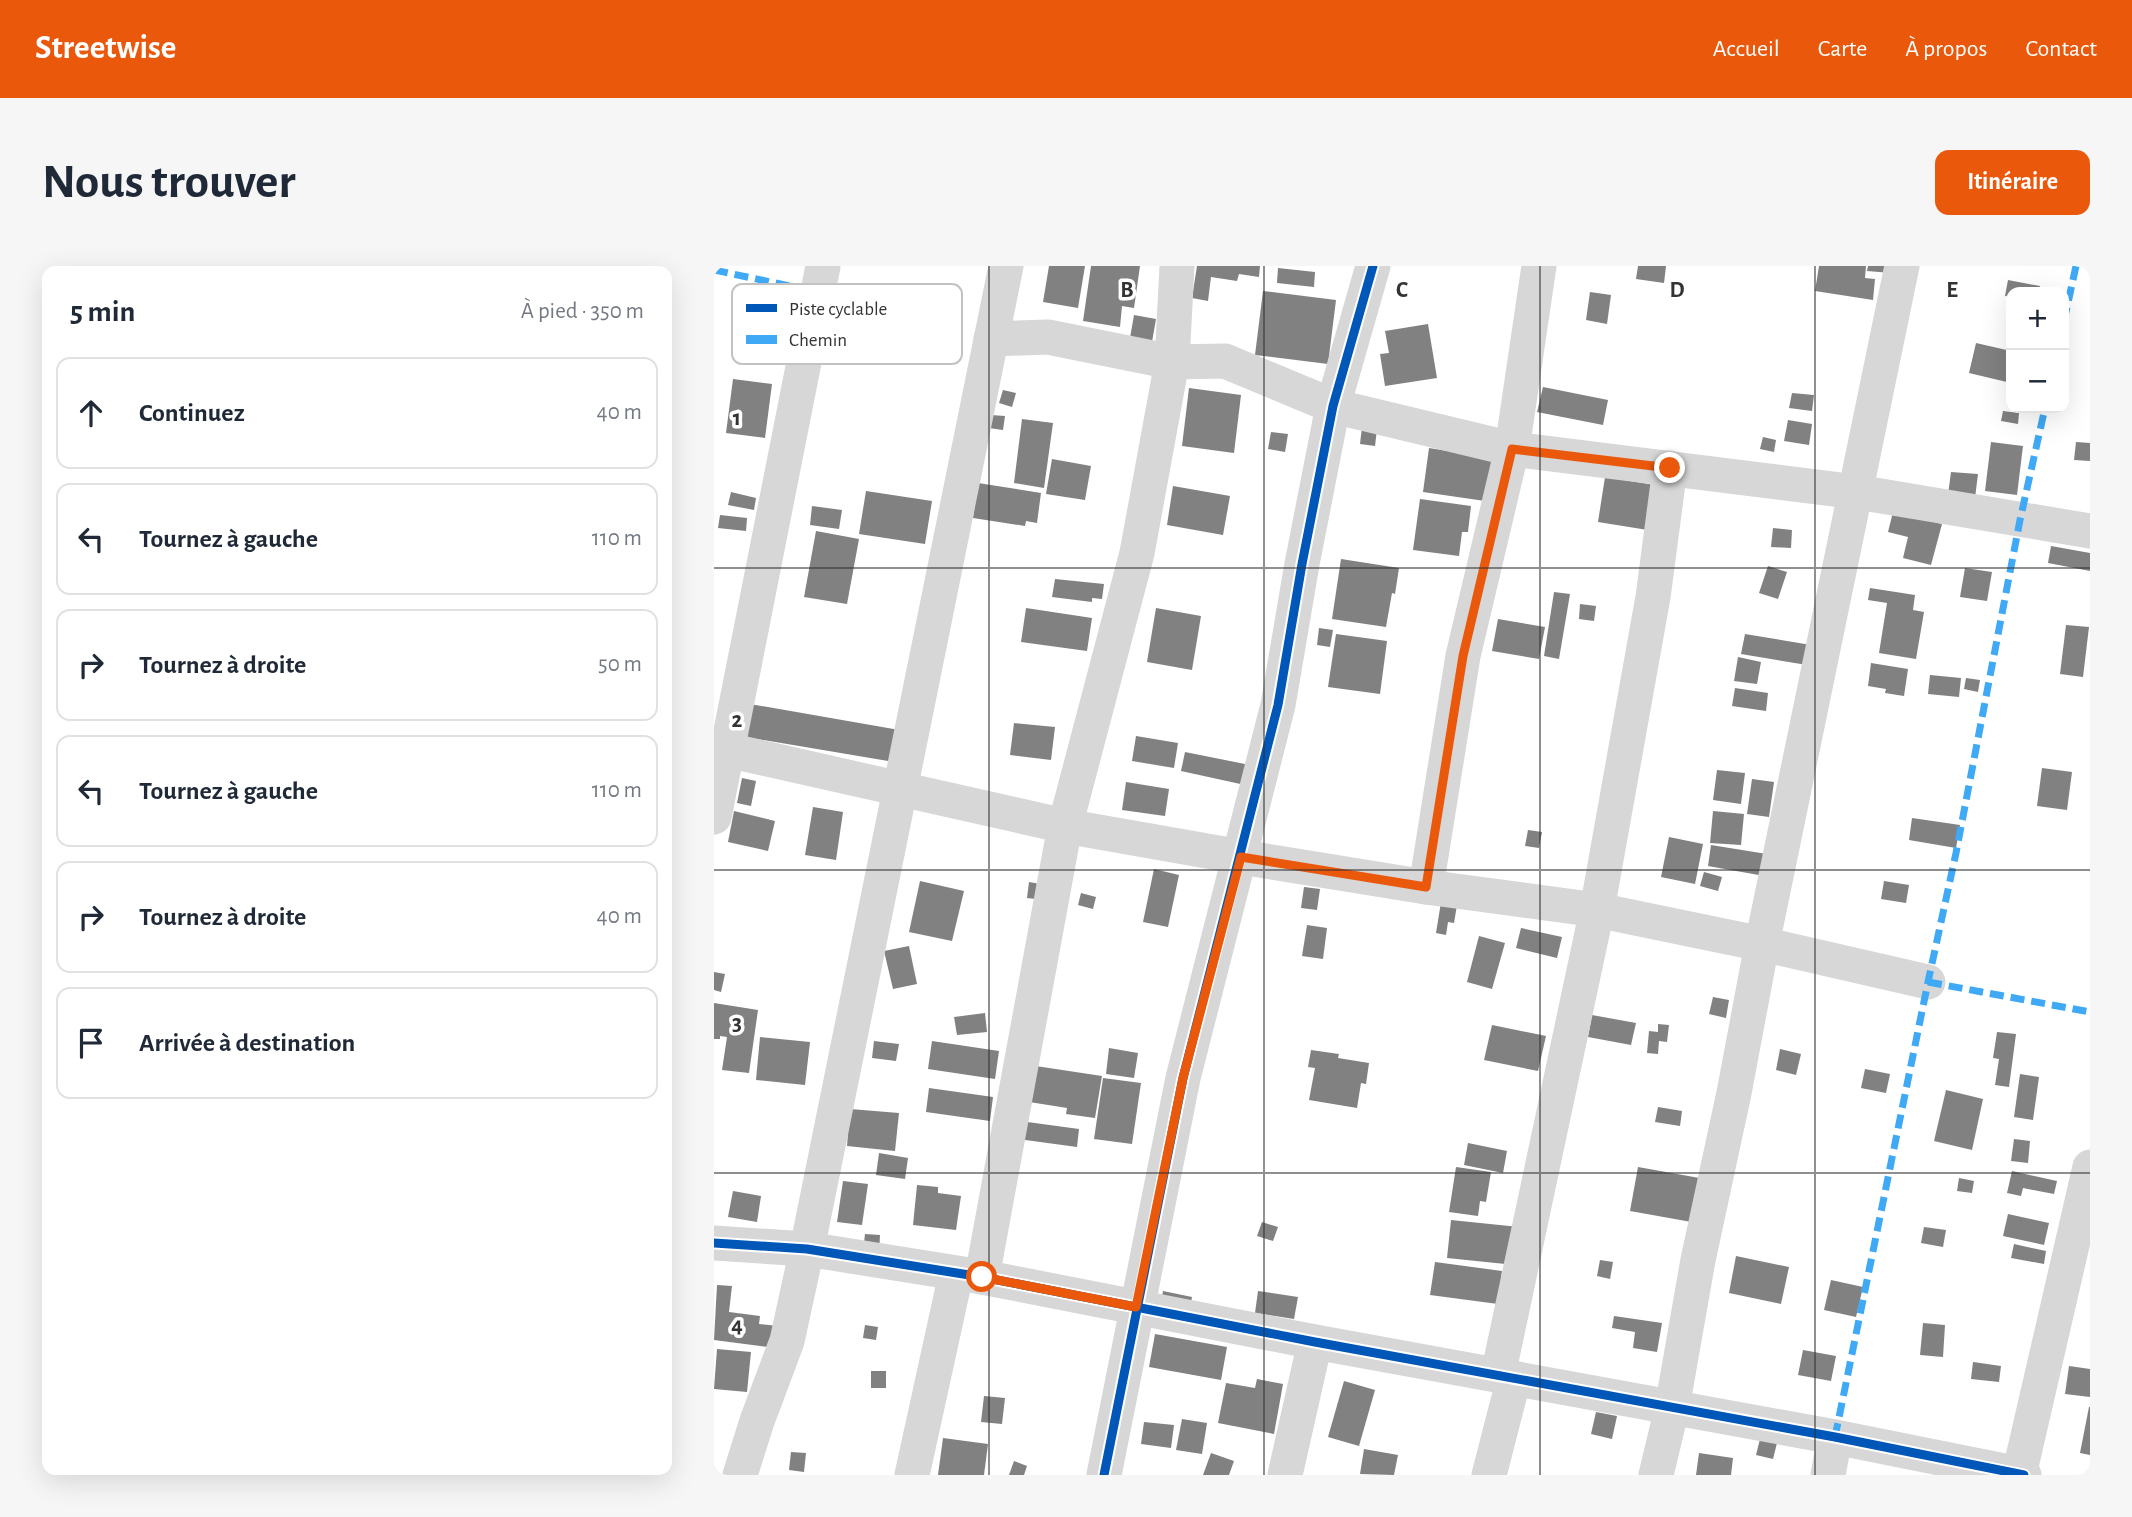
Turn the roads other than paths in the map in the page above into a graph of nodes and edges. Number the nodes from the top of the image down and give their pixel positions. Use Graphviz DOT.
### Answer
graph roads {
  1 [pos="823,266"];
  2 [pos="1006,266"];
  3 [pos="1177,266"];
  4 [pos="1373,266"];
  5 [pos="1539,266"];
  6 [pos="1902,266"];
  7 [pos="819,284"];
  8 [pos="991,339"];
  9 [pos="1172,362"];
  10 [pos="802,364"];
  11 [pos="1333,405"];
  12 [pos="1512,449"];
  13 [pos="1670,468"];
  14 [pos="1857,492"];
  15 [pos="2090,531"];
  16 [pos="721,748"];
  17 [pos="900,789"];
  18 [pos="714,817"];
  19 [pos="1065,826"];
  20 [pos="1241,857"];
  21 [pos="1426,887"];
  22 [pos="1597,910"];
  23 [pos="1762,944"];
  24 [pos="1928,982"];
  25 [pos="2090,1167"];
  26 [pos="714,1243"];
  27 [pos="807,1249"];
  28 [pos="969,1275"];
  29 [pos="1136,1307"];
  30 [pos="1315,1342"];
  31 [pos="1506,1376"];
  32 [pos="1672,1408"];
  33 [pos="1835,1437"];
  34 [pos="740,1475"];
  35 [pos="912,1475"];
  36 [pos="1104,1475"];
  37 [pos="1285,1475"];
  38 [pos="1489,1475"];
  39 [pos="1656,1475"];
  40 [pos="1828,1475"];
  41 [pos="2020,1475"];
  1 -- 7 [label="street"];
  2 -- 8 [label="street"];
  3 -- 9 [label="street"];
  4 -- 11 [label="street"];
  5 -- 12 [label="street"];
  6 -- 14 [label="street"];
  8 -- 9 [label="street"];
  8 -- 17 [label="street"];
  9 -- 11 [label="street"];
  9 -- 19 [label="street"];
  10 -- 16 [label="street"];
  11 -- 12 [label="street"];
  11 -- 20 [label="street"];
  12 -- 13 [label="street"];
  12 -- 21 [label="street"];
  13 -- 14 [label="street"];
  13 -- 22 [label="street"];
  14 -- 15 [label="street"];
  14 -- 23 [label="street"];
  16 -- 17 [label="street"];
  16 -- 18 [label="street"];
  17 -- 19 [label="street"];
  17 -- 27 [label="street"];
  19 -- 20 [label="street"];
  19 -- 28 [label="street"];
  20 -- 21 [label="street"];
  20 -- 29 [label="street"];
  21 -- 22 [label="street"];
  22 -- 23 [label="street"];
  22 -- 31 [label="street"];
  23 -- 24 [label="street"];
  23 -- 32 [label="street"];
  25 -- 41 [label="street"];
  26 -- 27 [label="street"];
  27 -- 28 [label="street"];
  27 -- 34 [label="street"];
  28 -- 29 [label="street"];
  28 -- 35 [label="street"];
  29 -- 30 [label="street"];
  29 -- 36 [label="street"];
  30 -- 31 [label="street"];
  30 -- 37 [label="street"];
  31 -- 32 [label="street"];
  31 -- 38 [label="street"];
  32 -- 33 [label="street"];
  32 -- 39 [label="street"];
  33 -- 40 [label="street"];
  33 -- 41 [label="street"];
}
